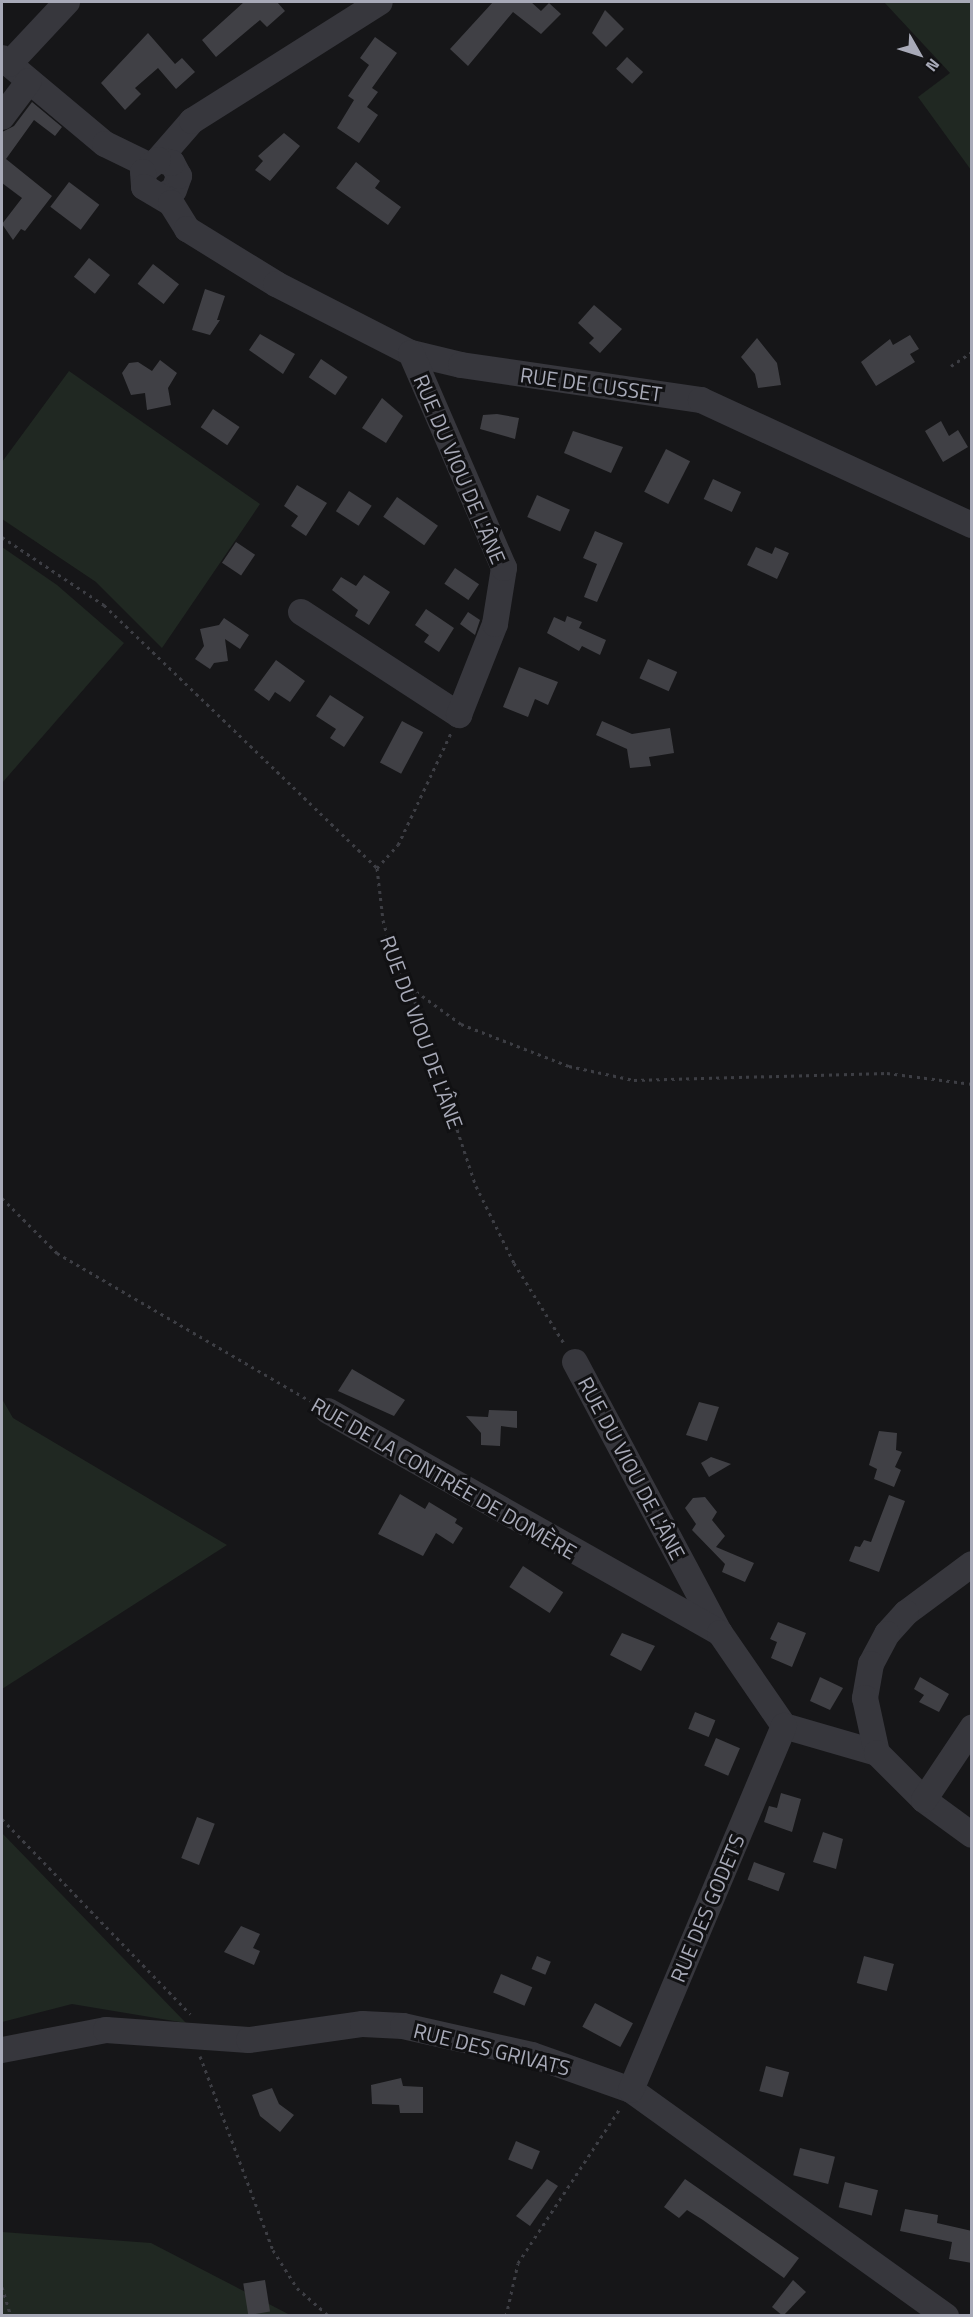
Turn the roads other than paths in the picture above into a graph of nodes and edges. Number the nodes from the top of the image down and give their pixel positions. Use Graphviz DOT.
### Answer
graph roads {
  1 [pos="67,2"];
  2 [pos="374,3"];
  3 [pos="5,61"];
  4 [pos="29,81"];
  5 [pos="2,117"];
  6 [pos="161,177"];
  7 [pos="411,353"];
  8 [pos="972,525"];
  9 [pos="301,612"];
  10 [pos="575,1362"];
  11 [pos="328,1411"];
  12 [pos="972,1564"];
  13 [pos="720,1633"];
  14 [pos="784,1726"];
  15 [pos="972,1728"];
  16 [pos="877,1753"];
  17 [pos="924,1800"];
  18 [pos="972,1835"];
  19 [pos="2,2050"];
  20 [pos="631,2090"];
  21 [pos="946,2316"];
  1 -- 3 [label="street"];
  2 -- 6 [label="street"];
  3 -- 4 [label="street, RUE DE CUSSET"];
  4 -- 5 [label="street"];
  4 -- 6 [label="street, RUE DE CUSSET"];
  6 -- 7 [label="street, RUE DE CUSSET"];
  7 -- 8 [label="street, RUE DE CUSSET"];
  7 -- 9 [label="street, RUE DU VIOU DE L'ÂNE"];
  10 -- 13 [label="street, RUE DU VIOU DE L'ÂNE"];
  11 -- 13 [label="street, RUE DE LA CONTRÉE DE DOMÈRE"];
  12 -- 16 [label="street"];
  13 -- 14 [label="street, RUE DE LA CONTRÉE DE DOMÈRE"];
  14 -- 16 [label="street"];
  14 -- 20 [label="street, RUE DES GODETS"];
  15 -- 17 [label="street"];
  16 -- 17 [label="street"];
  17 -- 18 [label="street"];
  19 -- 20 [label="street, RUE DES GRIVATS"];
  20 -- 21 [label="street, RUE DES GRIVATS"];
}
